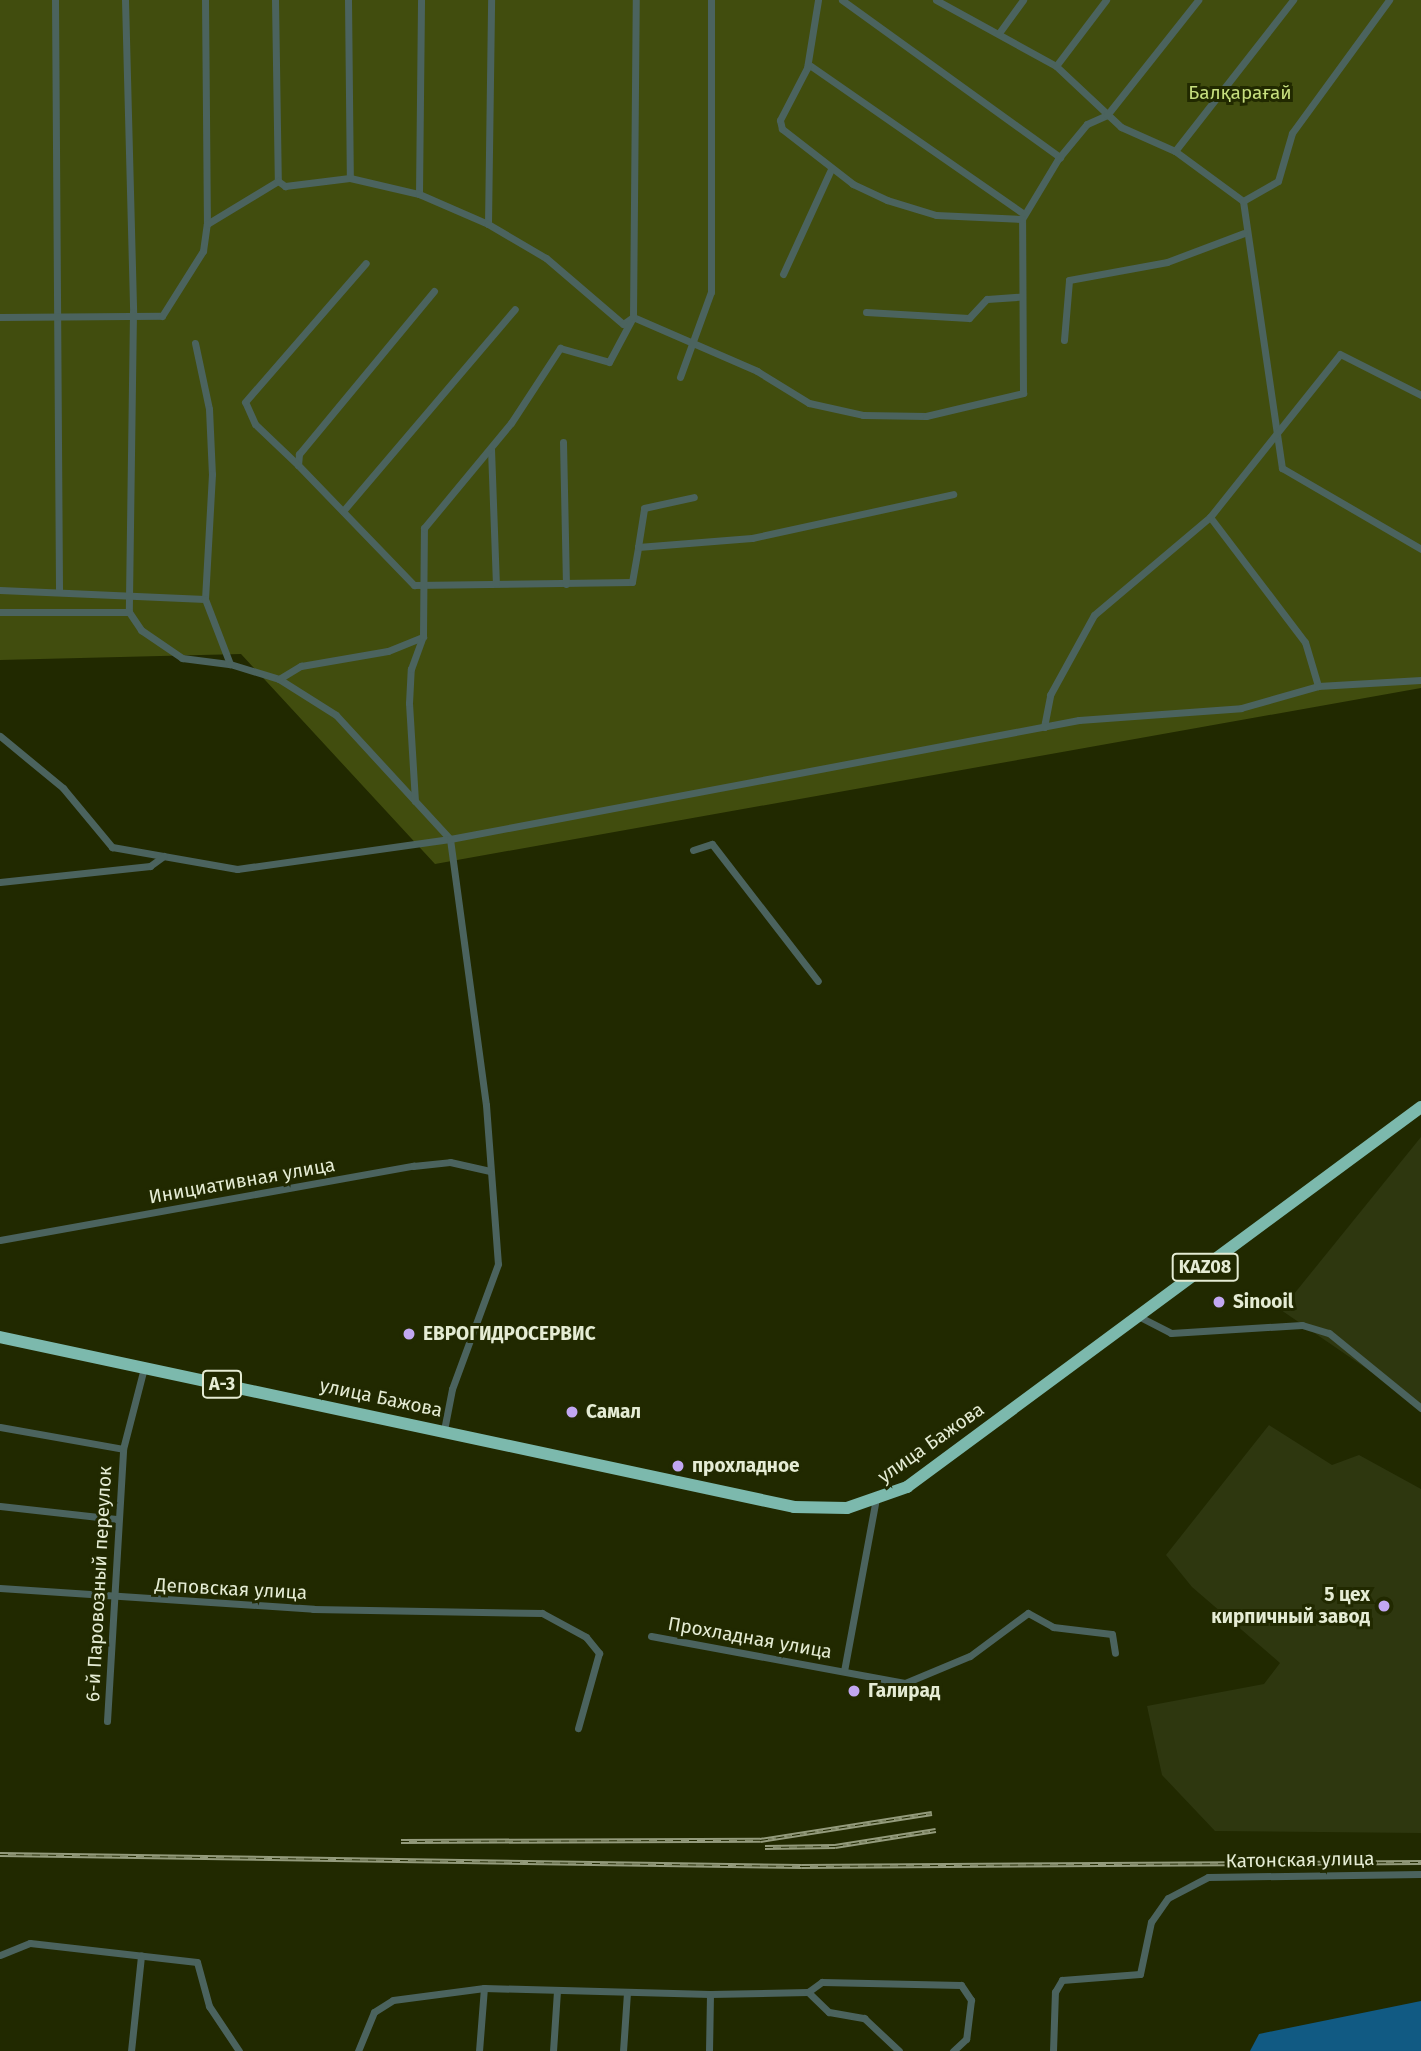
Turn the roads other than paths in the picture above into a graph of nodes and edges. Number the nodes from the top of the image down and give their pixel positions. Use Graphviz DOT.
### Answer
graph roads {
  1 [pos="54,0"];
  2 [pos="125,0"];
  3 [pos="205,0"];
  4 [pos="275,0"];
  5 [pos="348,0"];
  6 [pos="421,0"];
  7 [pos="491,0"];
  8 [pos="636,0"];
  9 [pos="712,0"];
  10 [pos="818,0"];
  11 [pos="842,0"];
  12 [pos="936,0"];
  13 [pos="1023,0"];
  14 [pos="1105,0"];
  15 [pos="1198,0"];
  16 [pos="1293,0"];
  17 [pos="1388,0"];
  18 [pos="999,33"];
  19 [pos="808,64"];
  20 [pos="1056,66"];
  21 [pos="1107,115"];
  22 [pos="1175,151"];
  23 [pos="1060,157"];
  24 [pos="831,169"];
  25 [pos="350,178"];
  26 [pos="278,181"];
  27 [pos="419,194"];
  28 [pos="1243,201"];
  29 [pos="1022,216"];
  30 [pos="488,223"];
  31 [pos="207,224"];
  32 [pos="1244,233"];
  33 [pos="366,263"];
  34 [pos="783,274"];
  35 [pos="434,291"];
  36 [pos="1019,297"];
  37 [pos="515,309"];
  38 [pos="134,312"];
  39 [pos="866,312"];
  40 [pos="60,316"];
  41 [pos="0,317"];
  42 [pos="633,317"];
  43 [pos="1064,340"];
  44 [pos="195,344"];
  45 [pos="695,345"];
  46 [pos="680,377"];
  47 [pos="1421,394"];
  48 [pos="1273,433"];
  49 [pos="563,442"];
  50 [pos="491,449"];
  51 [pos="298,466"];
  52 [pos="953,494"];
  53 [pos="694,497"];
  54 [pos="342,511"];
  55 [pos="1210,517"];
  56 [pos="638,547"];
  57 [pos="1421,549"];
  58 [pos="496,583"];
  59 [pos="566,584"];
  60 [pos="423,586"];
  61 [pos="0,590"];
  62 [pos="59,590"];
  63 [pos="129,593"];
  64 [pos="205,598"];
  65 [pos="0,612"];
  66 [pos="129,612"];
  67 [pos="423,636"];
  68 [pos="230,664"];
  69 [pos="279,679"];
  70 [pos="1421,680"];
  71 [pos="1318,686"];
  72 [pos="1044,727"];
  73 [pos="0,736"];
  74 [pos="415,801"];
  75 [pos="450,839"];
  76 [pos="693,850"];
  77 [pos="164,856"];
  78 [pos="0,882"];
  79 [pos="818,981"];
  80 [pos="1421,1107"];
  81 [pos="490,1171"];
  82 [pos="0,1240"];
  83 [pos="1138,1316"];
  84 [pos="0,1337"];
  85 [pos="144,1368"];
  86 [pos="1421,1408"];
  87 [pos="0,1427"];
  88 [pos="444,1430"];
  89 [pos="123,1449"];
  90 [pos="876,1503"];
  91 [pos="0,1506"];
  92 [pos="116,1519"];
  93 [pos="0,1588"];
  94 [pos="113,1599"];
  95 [pos="651,1636"];
  96 [pos="1115,1653"];
  97 [pos="844,1671"];
  98 [pos="107,1721"];
  99 [pos="578,1728"];
  100 [pos="1421,1874"];
  101 [pos="0,1955"];
  102 [pos="141,1956"];
  103 [pos="484,1988"];
  104 [pos="557,1991"];
  105 [pos="808,1992"];
  106 [pos="627,1993"];
  107 [pos="710,1994"];
  108 [pos="131,2051"];
  109 [pos="239,2051"];
  110 [pos="358,2051"];
  111 [pos="479,2051"];
  112 [pos="553,2051"];
  113 [pos="623,2051"];
  114 [pos="709,2051"];
  115 [pos="899,2051"];
  116 [pos="953,2051"];
  117 [pos="1053,2051"];
  1 -- 40 [label="street"];
  2 -- 38 [label="street"];
  3 -- 31 [label="street"];
  4 -- 26 [label="street"];
  5 -- 25 [label="street"];
  6 -- 27 [label="street"];
  7 -- 30 [label="street"];
  8 -- 42 [label="street"];
  9 -- 45 [label="street"];
  10 -- 19 [label="street"];
  11 -- 23 [label="street"];
  12 -- 18 [label="street"];
  13 -- 18 [label="street"];
  14 -- 20 [label="street"];
  15 -- 21 [label="street"];
  16 -- 22 [label="street"];
  17 -- 28 [label="street"];
  18 -- 20 [label="street"];
  19 -- 24 [label="street"];
  19 -- 29 [label="street"];
  20 -- 21 [label="street"];
  21 -- 22 [label="street"];
  21 -- 23 [label="street"];
  22 -- 28 [label="street"];
  23 -- 29 [label="street"];
  24 -- 29 [label="street"];
  24 -- 34 [label="street"];
  25 -- 26 [label="street"];
  25 -- 27 [label="street"];
  26 -- 31 [label="street"];
  27 -- 30 [label="street"];
  28 -- 32 [label="street"];
  29 -- 36 [label="street"];
  30 -- 42 [label="street"];
  31 -- 38 [label="street"];
  32 -- 43 [label="street"];
  32 -- 48 [label="street"];
  33 -- 51 [label="street"];
  35 -- 51 [label="street"];
  36 -- 39 [label="street"];
  36 -- 45 [label="street"];
  37 -- 54 [label="street"];
  38 -- 40 [label="street"];
  38 -- 63 [label="street"];
  40 -- 41 [label="street"];
  40 -- 62 [label="street"];
  42 -- 45 [label="street"];
  42 -- 50 [label="street"];
  44 -- 64 [label="street"];
  45 -- 46 [label="street"];
  47 -- 48 [label="street"];
  48 -- 55 [label="street"];
  48 -- 57 [label="street"];
  49 -- 59 [label="street"];
  50 -- 58 [label="street"];
  50 -- 60 [label="street"];
  51 -- 54 [label="street"];
  52 -- 56 [label="street"];
  53 -- 56 [label="street"];
  54 -- 60 [label="street"];
  55 -- 71 [label="street"];
  55 -- 72 [label="street"];
  56 -- 59 [label="street"];
  58 -- 59 [label="street"];
  58 -- 60 [label="street"];
  60 -- 67 [label="street"];
  61 -- 62 [label="street"];
  62 -- 63 [label="street"];
  63 -- 64 [label="street"];
  63 -- 66 [label="street"];
  64 -- 68 [label="street"];
  65 -- 66 [label="street"];
  66 -- 68 [label="street"];
  67 -- 69 [label="street"];
  67 -- 74 [label="street"];
  68 -- 69 [label="street"];
  69 -- 74 [label="street"];
  70 -- 71 [label="street"];
  71 -- 72 [label="street"];
  72 -- 75 [label="street"];
  73 -- 77 [label="street"];
  74 -- 75 [label="street"];
  75 -- 77 [label="street"];
  75 -- 81 [label="street"];
  76 -- 79 [label="street"];
  77 -- 78 [label="street"];
  80 -- 83 [label="highway, улица Бажова / KAZ08"];
  81 -- 82 [label="street, Инициативная улица"];
  81 -- 88 [label="street"];
  83 -- 86 [label="street"];
  83 -- 90 [label="highway, улица Бажова / KAZ08"];
  84 -- 85 [label="highway, улица Бажова / A-3"];
  85 -- 88 [label="highway, улица Бажова / A-3"];
  85 -- 89 [label="street, 6-й Паровозный переулок"];
  87 -- 89 [label="street"];
  88 -- 90 [label="highway, улица Бажова / KAZ08"];
  89 -- 92 [label="street, 6-й Паровозный переулок"];
  90 -- 97 [label="street, Прохладная улица"];
  91 -- 92 [label="street"];
  92 -- 94 [label="street, 6-й Паровозный переулок"];
  93 -- 94 [label="street, Деповская улица"];
  94 -- 98 [label="street, 6-й Паровозный переулок"];
  94 -- 99 [label="street, Деповская улица"];
  95 -- 97 [label="street, Прохладная улица"];
  96 -- 97 [label="street, Прохладная улица"];
  100 -- 117 [label="street, Катонская улица"];
  101 -- 102 [label="street"];
  102 -- 108 [label="street"];
  102 -- 109 [label="street"];
  103 -- 104 [label="street"];
  103 -- 110 [label="street"];
  103 -- 111 [label="street"];
  104 -- 106 [label="street"];
  104 -- 112 [label="street"];
  105 -- 107 [label="street"];
  105 -- 115 [label="street"];
  105 -- 116 [label="street"];
  106 -- 107 [label="street"];
  106 -- 113 [label="street"];
  107 -- 114 [label="street"];
}
